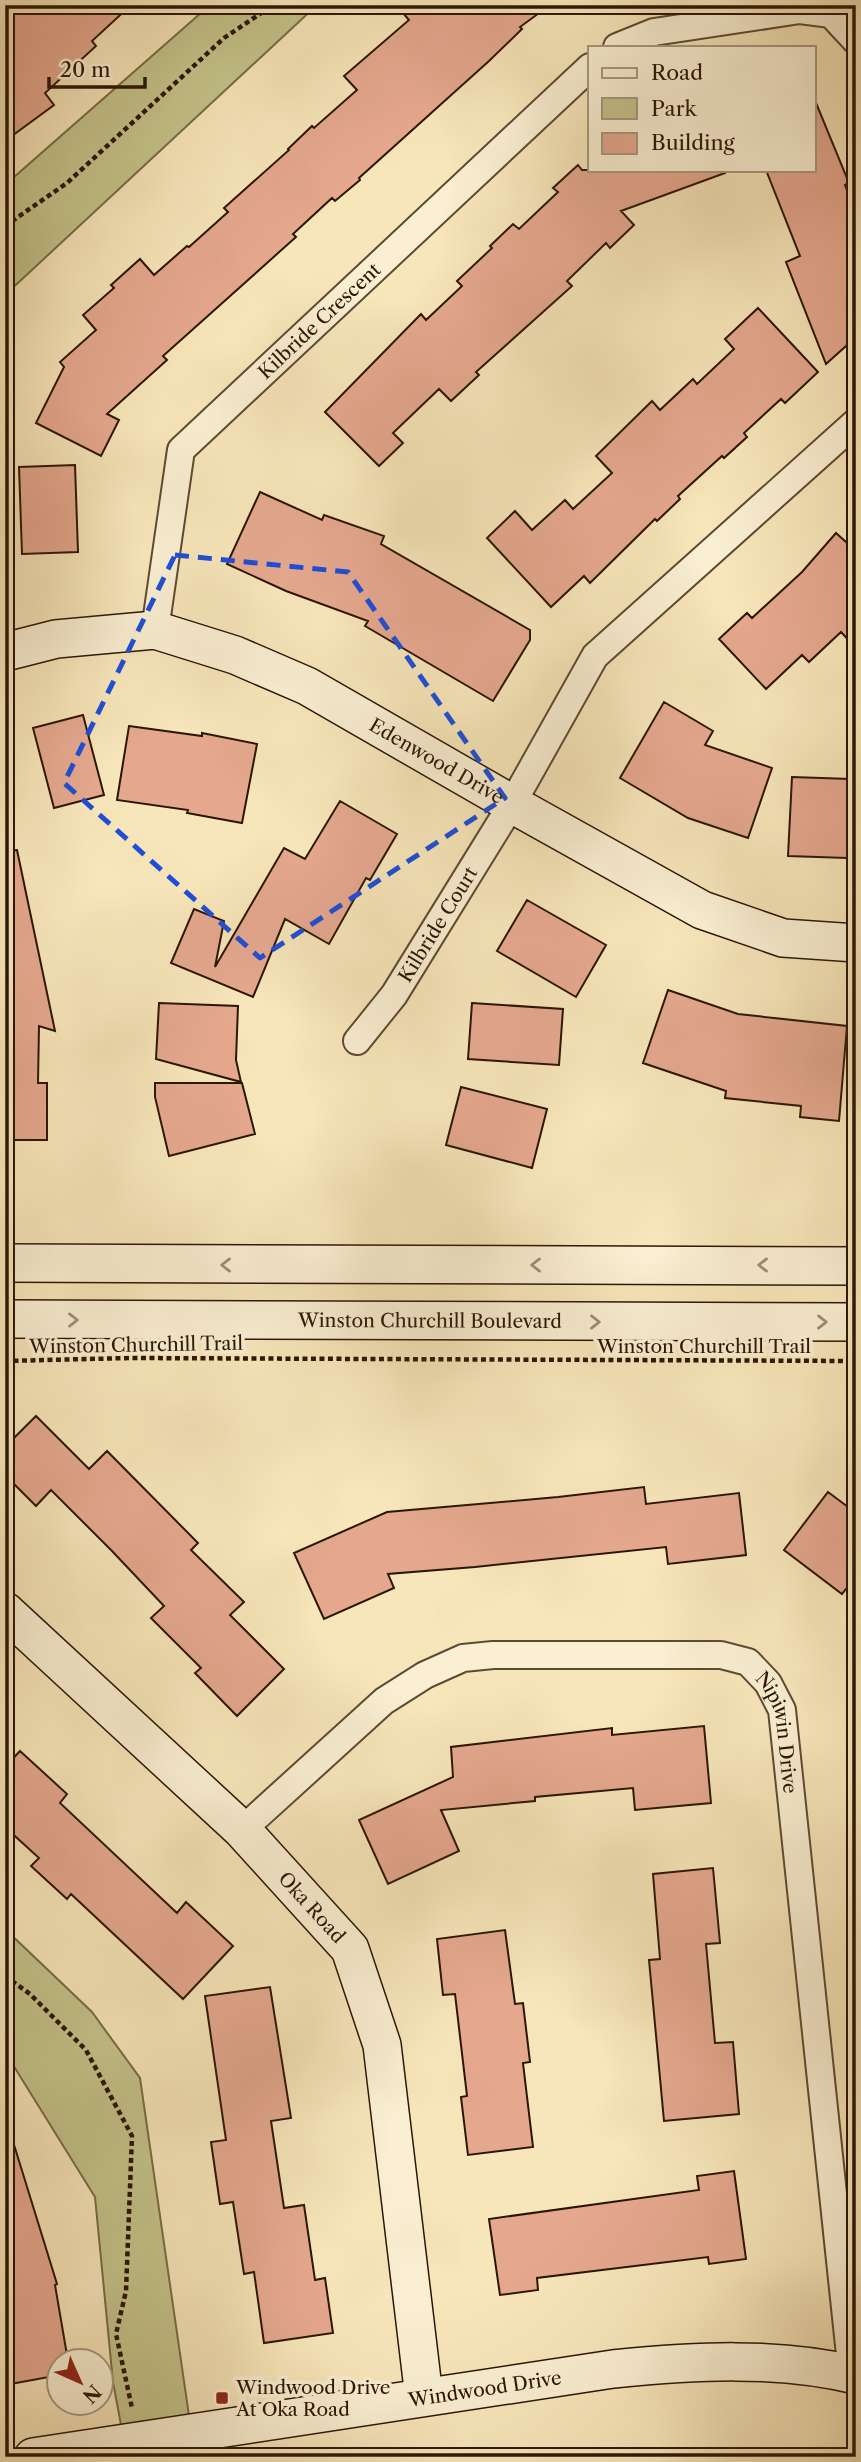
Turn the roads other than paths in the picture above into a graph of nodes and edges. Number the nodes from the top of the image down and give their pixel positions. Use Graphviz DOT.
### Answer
graph roads {
  1 [pos="856,41"];
  2 [pos="619,46"];
  3 [pos="588,69"];
  4 [pos="856,422"];
  5 [pos="155,630"];
  6 [pos="5,652"];
  7 [pos="512,804"];
  8 [pos="856,943"];
  9 [pos="356,1041"];
  10 [pos="5,1264"];
  11 [pos="856,1266"];
  12 [pos="5,1319"];
  13 [pos="856,1322"];
  14 [pos="5,1611"];
  15 [pos="242,1830"];
  16 [pos="854,2375"];
  17 [pos="424,2397"];
  18 [pos="33,2457"];
  1 -- 2 [label="street"];
  3 -- 5 [label="street, Kilbride Crescent"];
  4 -- 7 [label="street"];
  5 -- 6 [label="street, Edenwood Drive"];
  5 -- 7 [label="street, Edenwood Drive"];
  7 -- 8 [label="street, Edenwood Drive"];
  7 -- 9 [label="street, Kilbride Court"];
  11 -- 10 [label="street, one-way"];
  12 -- 13 [label="street, Winston Churchill Boulevard, one-way"];
  14 -- 15 [label="street, Oka Road"];
  15 -- 16 [label="street, Nipiwin Drive"];
  15 -- 17 [label="street, Oka Road"];
  16 -- 17 [label="street, Windwood Drive"];
  17 -- 18 [label="street, Windwood Drive"];
}
